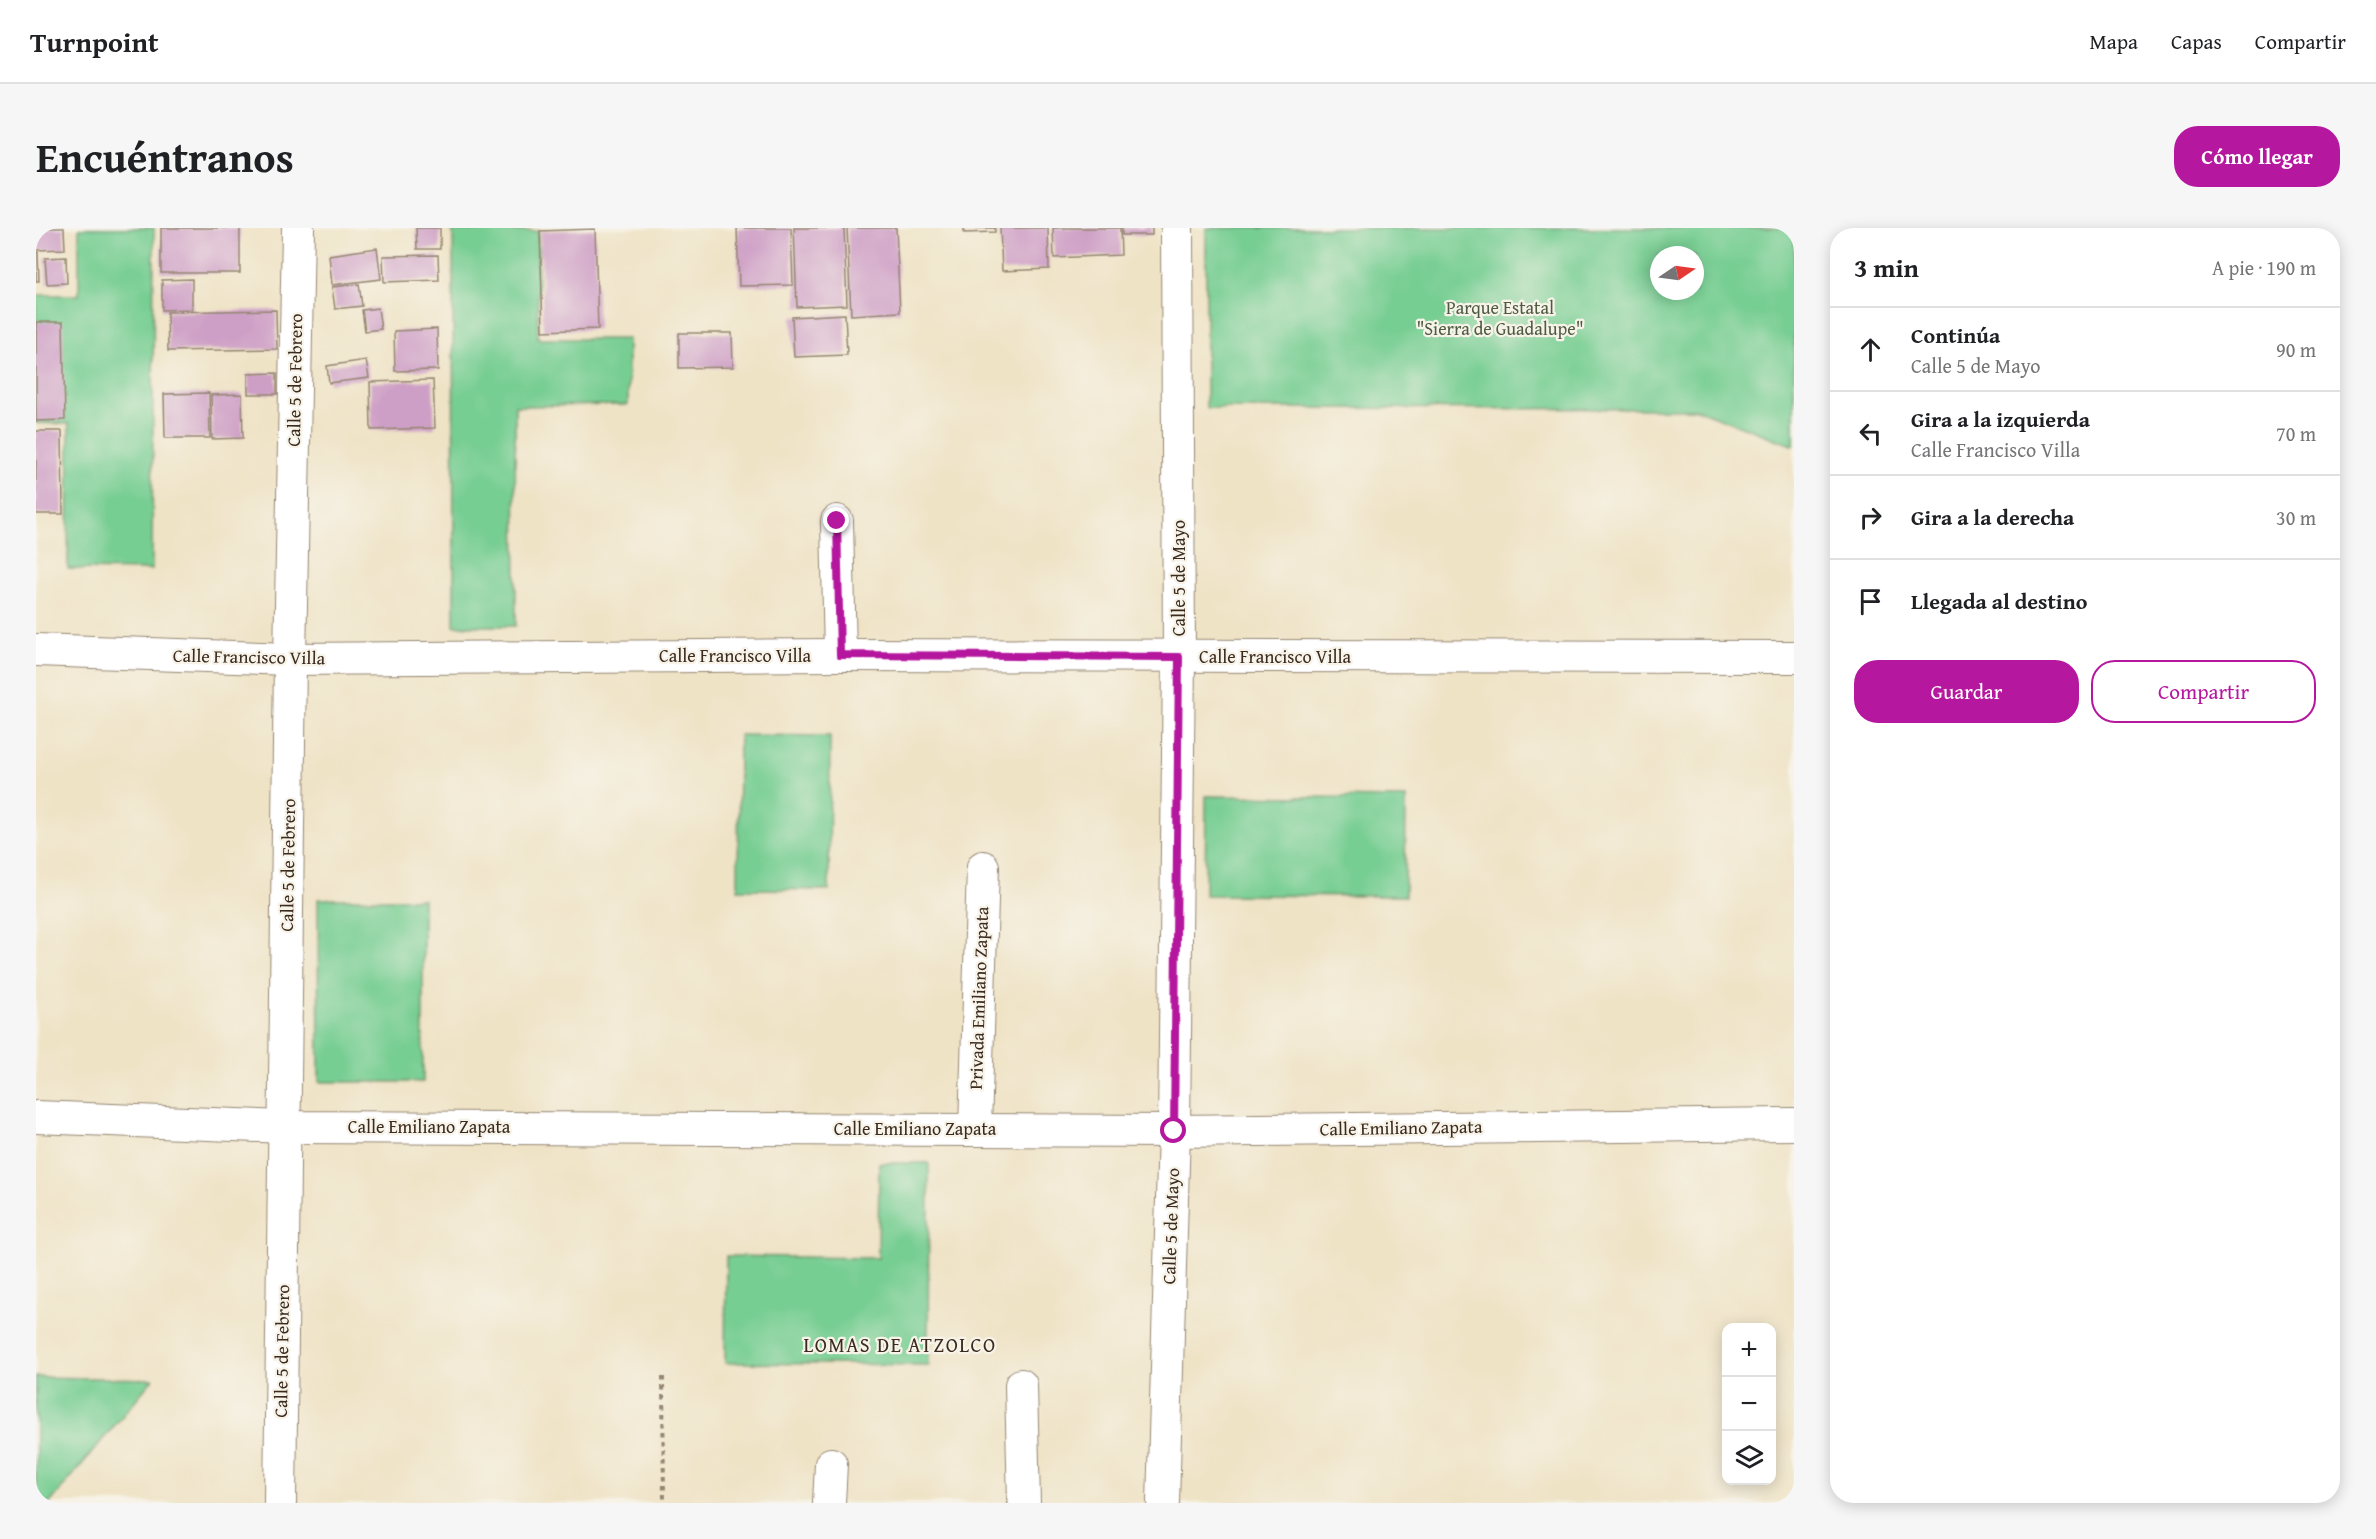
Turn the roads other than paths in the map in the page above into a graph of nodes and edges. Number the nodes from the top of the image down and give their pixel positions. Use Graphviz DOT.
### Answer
graph roads {
  1 [pos="297,228"];
  2 [pos="1177,228"];
  3 [pos="837,521"];
  4 [pos="36,650"];
  5 [pos="840,655"];
  6 [pos="1179,657"];
  7 [pos="1794,657"];
  8 [pos="290,659"];
  9 [pos="983,867"];
  10 [pos="36,1117"];
  11 [pos="1794,1124"];
  12 [pos="285,1127"];
  13 [pos="975,1129"];
  14 [pos="1174,1131"];
  15 [pos="1021,1385"];
  16 [pos="831,1464"];
  17 [pos="280,1503"];
  18 [pos="829,1503"];
  19 [pos="1024,1503"];
  20 [pos="1163,1503"];
  1 -- 8 [label="street, Calle 5 de Febrero"];
  2 -- 6 [label="street, Calle 5 de Mayo"];
  3 -- 5 [label="street"];
  4 -- 8 [label="street, Calle Francisco Villa"];
  5 -- 6 [label="street, Calle Francisco Villa"];
  5 -- 8 [label="street, Calle Francisco Villa"];
  6 -- 7 [label="street, Calle Francisco Villa"];
  6 -- 14 [label="street, Calle 5 de Mayo"];
  8 -- 12 [label="street, Calle 5 de Febrero"];
  9 -- 13 [label="street, Privada Emiliano Zapata"];
  10 -- 12 [label="street, Calle Emiliano Zapata"];
  11 -- 14 [label="street, Calle Emiliano Zapata"];
  12 -- 13 [label="street, Calle Emiliano Zapata"];
  12 -- 17 [label="street, Calle 5 de Febrero"];
  13 -- 14 [label="street, Calle Emiliano Zapata"];
  14 -- 20 [label="street, Calle 5 de Mayo"];
  15 -- 19 [label="street"];
  16 -- 18 [label="street"];
}
